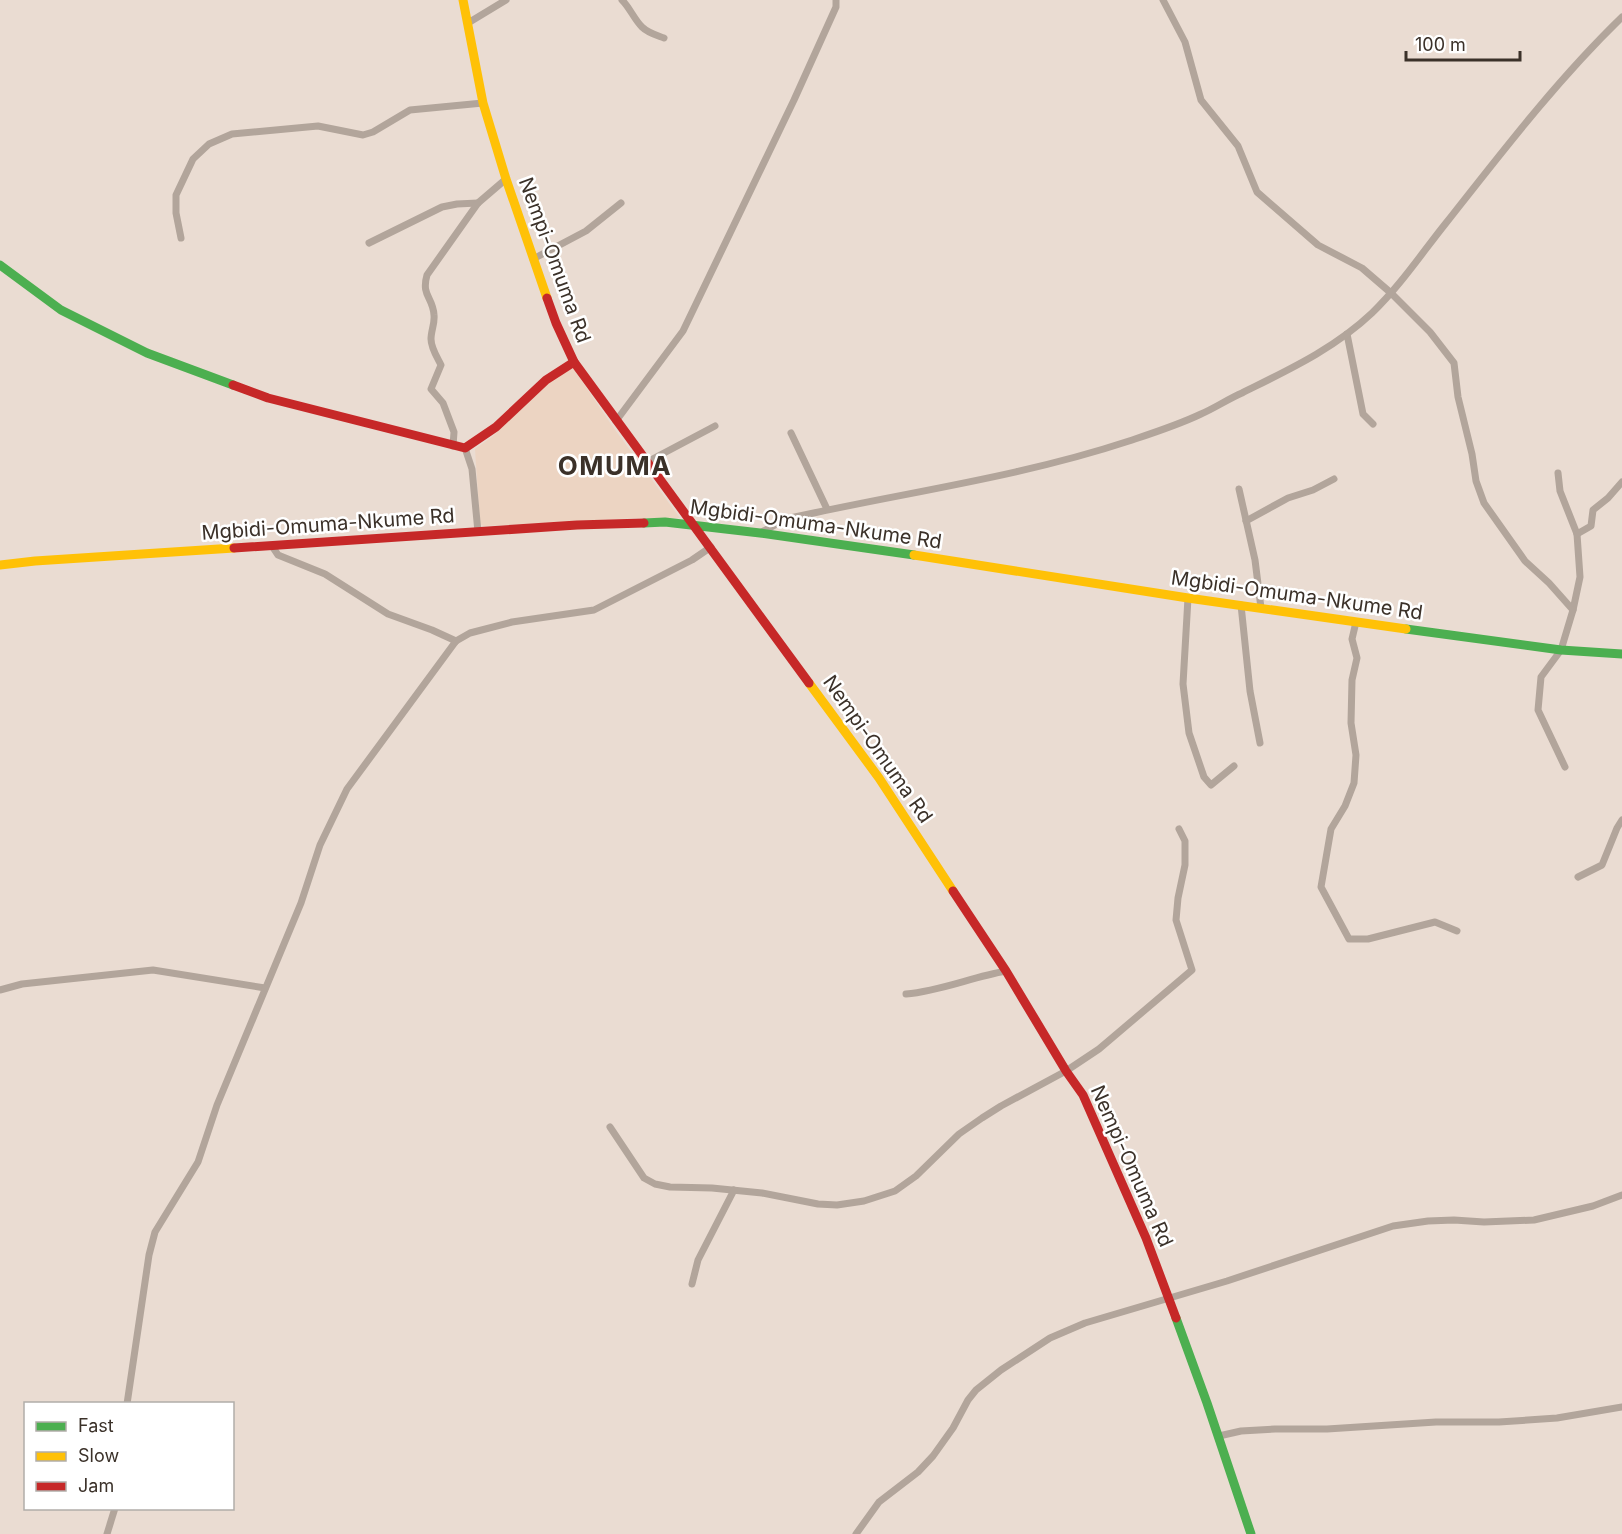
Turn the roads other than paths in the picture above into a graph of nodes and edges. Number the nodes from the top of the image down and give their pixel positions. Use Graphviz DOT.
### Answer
graph roads {
  1 [pos="463,0"];
  2 [pos="506,0"];
  3 [pos="622,0"];
  4 [pos="842,0"];
  5 [pos="1163,0"];
  6 [pos="836,3"];
  7 [pos="1622,17"];
  8 [pos="468,23"];
  9 [pos="664,38"];
  10 [pos="483,103"];
  11 [pos="506,179"];
  12 [pos="621,203"];
  13 [pos="478,204"];
  14 [pos="181,238"];
  15 [pos="369,243"];
  16 [pos="533,259"];
  17 [pos="0,266"];
  18 [pos="1391,293"];
  19 [pos="1347,334"];
  20 [pos="574,362"];
  21 [pos="615,421"];
  22 [pos="1373,424"];
  23 [pos="715,426"];
  24 [pos="791,433"];
  25 [pos="453,446"];
  26 [pos="465,448"];
  27 [pos="648,462"];
  28 [pos="1558,473"];
  29 [pos="1334,479"];
  30 [pos="1622,482"];
  31 [pos="1239,489"];
  32 [pos="827,509"];
  33 [pos="1246,521"];
  34 [pos="693,525"];
  35 [pos="478,532"];
  36 [pos="760,533"];
  37 [pos="1577,534"];
  38 [pos="272,546"];
  39 [pos="711,547"];
  40 [pos="0,565"];
  41 [pos="1188,598"];
  42 [pos="1242,605"];
  43 [pos="1261,608"];
  44 [pos="1573,610"];
  45 [pos="1356,622"];
  46 [pos="456,641"];
  47 [pos="1561,650"];
  48 [pos="1622,654"];
  49 [pos="1260,743"];
  50 [pos="1234,766"];
  51 [pos="1565,767"];
  52 [pos="1622,820"];
  53 [pos="1179,829"];
  54 [pos="1578,877"];
  55 [pos="1457,931"];
  56 [pos="1006,971"];
  57 [pos="265,988"];
  58 [pos="0,990"];
  59 [pos="906,994"];
  60 [pos="1066,1071"];
  61 [pos="610,1127"];
  62 [pos="734,1190"];
  63 [pos="1622,1195"];
  64 [pos="692,1284"];
  65 [pos="1168,1298"];
  66 [pos="127,1402"];
  67 [pos="1622,1407"];
  68 [pos="1219,1436"];
  69 [pos="115,1510"];
  70 [pos="107,1534"];
  71 [pos="856,1534"];
  72 [pos="1251,1534"];
  1 -- 8 [label="street, Nempi-Omuma Rd"];
  2 -- 8 [label="street"];
  3 -- 9 [label="street"];
  4 -- 6 [label="street"];
  5 -- 18 [label="street"];
  6 -- 21 [label="street"];
  7 -- 18 [label="street"];
  8 -- 10 [label="street, Nempi-Omuma Rd"];
  10 -- 11 [label="street, Nempi-Omuma Rd"];
  10 -- 14 [label="street"];
  11 -- 13 [label="street"];
  11 -- 16 [label="street, Nempi-Omuma Rd"];
  12 -- 16 [label="street"];
  13 -- 15 [label="street"];
  13 -- 25 [label="street"];
  16 -- 20 [label="street, Nempi-Omuma Rd"];
  17 -- 25 [label="street"];
  18 -- 19 [label="street"];
  18 -- 44 [label="street"];
  19 -- 22 [label="street"];
  19 -- 32 [label="street"];
  20 -- 21 [label="street, Nempi-Omuma Rd"];
  20 -- 26 [label="street"];
  21 -- 27 [label="street, Nempi-Omuma Rd"];
  23 -- 27 [label="street"];
  24 -- 32 [label="street"];
  25 -- 26 [label="street"];
  26 -- 35 [label="street"];
  27 -- 34 [label="street, Nempi-Omuma Rd"];
  28 -- 37 [label="street"];
  29 -- 33 [label="street"];
  30 -- 37 [label="street"];
  31 -- 33 [label="street"];
  32 -- 36 [label="street"];
  33 -- 43 [label="street"];
  34 -- 35 [label="street, Mgbidi-Omuma-Nkume Rd"];
  34 -- 36 [label="street, Mgbidi-Omuma-Nkume Rd"];
  34 -- 39 [label="street, Nempi-Omuma Rd"];
  35 -- 38 [label="street, Mgbidi-Omuma-Nkume Rd"];
  36 -- 41 [label="street, Mgbidi-Omuma-Nkume Rd"];
  37 -- 44 [label="street"];
  38 -- 40 [label="street, Mgbidi-Omuma-Nkume Rd"];
  38 -- 46 [label="street"];
  39 -- 46 [label="street"];
  39 -- 56 [label="street, Nempi-Omuma Rd"];
  41 -- 42 [label="street, Mgbidi-Omuma-Nkume Rd"];
  41 -- 50 [label="street"];
  42 -- 43 [label="street, Mgbidi-Omuma-Nkume Rd"];
  42 -- 49 [label="street"];
  43 -- 45 [label="street, Mgbidi-Omuma-Nkume Rd"];
  44 -- 47 [label="street"];
  45 -- 47 [label="street, Mgbidi-Omuma-Nkume Rd"];
  45 -- 55 [label="street"];
  46 -- 57 [label="street"];
  47 -- 48 [label="street, Mgbidi-Omuma-Nkume Rd"];
  47 -- 51 [label="street"];
  52 -- 54 [label="street"];
  53 -- 60 [label="street"];
  56 -- 59 [label="street"];
  56 -- 60 [label="street, Nempi-Omuma Rd"];
  57 -- 58 [label="street"];
  57 -- 66 [label="street"];
  60 -- 62 [label="street"];
  60 -- 65 [label="street, Nempi-Omuma Rd"];
  61 -- 62 [label="street"];
  62 -- 64 [label="street"];
  63 -- 65 [label="street"];
  65 -- 68 [label="street, Nempi-Omuma Rd"];
  65 -- 71 [label="street"];
  67 -- 68 [label="street"];
  68 -- 72 [label="street, Nempi-Omuma Rd"];
  69 -- 70 [label="street"];
}
